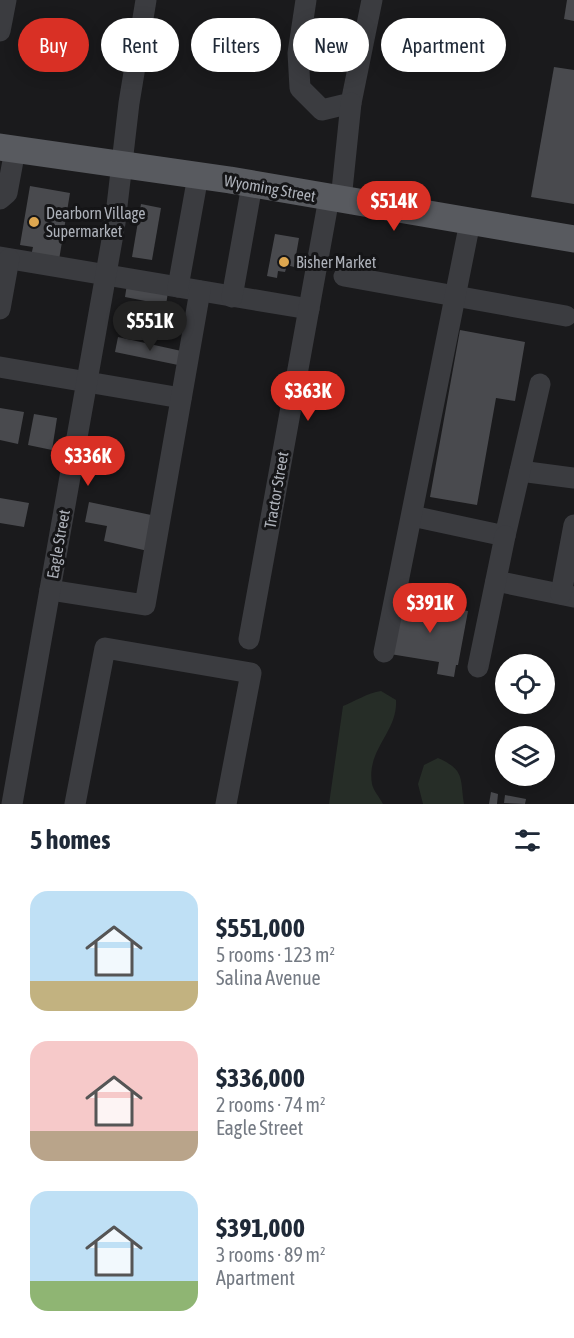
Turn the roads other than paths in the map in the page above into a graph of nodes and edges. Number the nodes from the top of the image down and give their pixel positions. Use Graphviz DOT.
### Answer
graph roads {
  1 [pos="6,0"];
  2 [pos="146,0"];
  3 [pos="306,0"];
  4 [pos="372,0"];
  5 [pos="0,32"];
  6 [pos="351,103"];
  7 [pos="7,148"];
  8 [pos="122,164"];
  9 [pos="198,176"];
  10 [pos="252,185"];
  11 [pos="0,198"];
  12 [pos="335,199"];
  13 [pos="470,222"];
  14 [pos="574,239"];
  15 [pos="4,258"];
  16 [pos="106,275"];
  17 [pos="344,276"];
  18 [pos="178,287"];
  19 [pos="200,291"];
  20 [pos="455,295"];
  21 [pos="232,297"];
  22 [pos="0,309"];
  23 [pos="309,309"];
  24 [pos="566,316"];
  25 [pos="0,367"];
  26 [pos="87,382"];
  27 [pos="540,384"];
  28 [pos="181,398"];
  29 [pos="520,471"];
  30 [pos="574,478"];
  31 [pos="412,516"];
  32 [pos="574,525"];
  33 [pos="505,536"];
  34 [pos="495,581"];
  35 [pos="50,590"];
  36 [pos="568,596"];
  37 [pos="249,639"];
  38 [pos="384,652"];
  39 [pos="478,667"];
  40 [pos="12,804"];
  41 [pos="75,804"];
  42 [pos="226,804"];
  1 -- 5 [label="street"];
  2 -- 8 [label="street, Eagle Street"];
  3 -- 6 [label="street"];
  4 -- 6 [label="street, Tractor Street"];
  6 -- 12 [label="street, Tractor Street"];
  7 -- 8 [label="main road, Wyoming Street"];
  7 -- 11 [label="street"];
  8 -- 9 [label="main road, Wyoming Street"];
  8 -- 16 [label="street, Eagle Street"];
  9 -- 10 [label="main road, Wyoming Street"];
  9 -- 18 [label="street"];
  10 -- 12 [label="main road, Wyoming Street"];
  10 -- 21 [label="street"];
  12 -- 13 [label="main road, Wyoming Street"];
  12 -- 23 [label="street, Tractor Street"];
  13 -- 14 [label="main road, Wyoming Street"];
  13 -- 20 [label="street"];
  15 -- 16 [label="street"];
  15 -- 22 [label="street"];
  16 -- 18 [label="street"];
  16 -- 26 [label="street, Eagle Street"];
  17 -- 20 [label="street"];
  18 -- 19 [label="street"];
  19 -- 21 [label="street"];
  19 -- 28 [label="street"];
  20 -- 24 [label="street"];
  20 -- 31 [label="street"];
  21 -- 23 [label="street"];
  23 -- 37 [label="street, Tractor Street"];
  25 -- 26 [label="street"];
  26 -- 28 [label="street"];
  26 -- 35 [label="street, Eagle Street"];
  27 -- 29 [label="street"];
  28 -- 35 [label="street"];
  29 -- 30 [label="street"];
  29 -- 33 [label="street"];
  31 -- 33 [label="street"];
  31 -- 38 [label="street"];
  32 -- 36 [label="street"];
  33 -- 34 [label="street"];
  34 -- 36 [label="street"];
  34 -- 39 [label="street"];
  35 -- 40 [label="street, Eagle Street"];
  41 -- 42 [label="street"];
}
